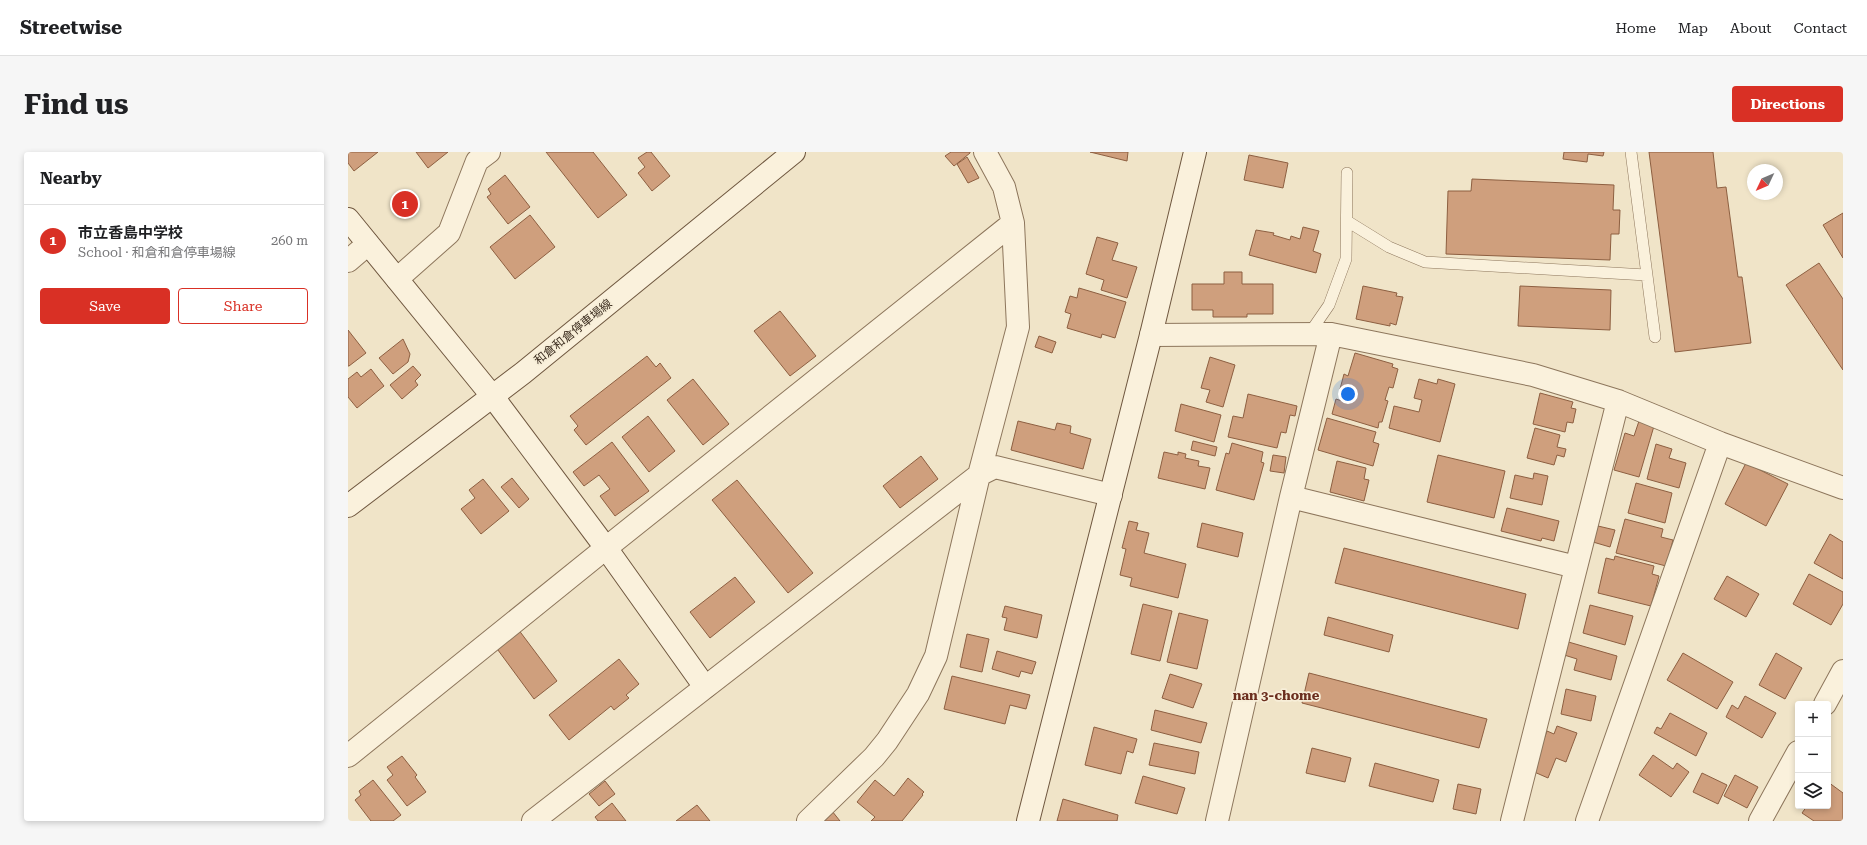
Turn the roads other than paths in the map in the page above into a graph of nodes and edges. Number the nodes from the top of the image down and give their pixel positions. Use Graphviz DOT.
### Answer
graph roads {
  1 [pos="489,152"];
  2 [pos="794,152"];
  3 [pos="985,152"];
  4 [pos="1195,152"];
  5 [pos="1631,152"];
  6 [pos="1347,173"];
  7 [pos="348,219"];
  8 [pos="1346,221"];
  9 [pos="1013,223"];
  10 [pos="368,244"];
  11 [pos="348,261"];
  12 [pos="1646,275"];
  13 [pos="397,279"];
  14 [pos="1309,334"];
  15 [pos="1331,334"];
  16 [pos="1151,335"];
  17 [pos="1655,337"];
  18 [pos="493,397"];
  19 [pos="1618,401"];
  20 [pos="1720,443"];
  21 [pos="979,475"];
  22 [pos="1843,488"];
  23 [pos="1111,495"];
  24 [pos="1291,497"];
  25 [pos="348,506"];
  26 [pos="606,548"];
  27 [pos="1576,567"];
  28 [pos="1843,671"];
  29 [pos="705,686"];
  30 [pos="1827,701"];
  31 [pos="348,756"];
  32 [pos="1795,757"];
  33 [pos="533,821"];
  34 [pos="808,821"];
  35 [pos="1028,821"];
  36 [pos="1217,821"];
  37 [pos="1512,821"];
  38 [pos="1587,821"];
  39 [pos="1760,821"];
  1 -- 13 [label="street"];
  2 -- 18 [label="street, 和倉和倉停車場線"];
  3 -- 9 [label="street"];
  4 -- 16 [label="street"];
  5 -- 12 [label="lane"];
  6 -- 8 [label="lane"];
  7 -- 10 [label="street"];
  8 -- 12 [label="lane"];
  8 -- 14 [label="lane"];
  9 -- 21 [label="street"];
  9 -- 26 [label="street"];
  10 -- 11 [label="street"];
  10 -- 13 [label="street"];
  12 -- 17 [label="lane"];
  13 -- 18 [label="street"];
  14 -- 15 [label="street"];
  14 -- 16 [label="street"];
  15 -- 19 [label="street"];
  15 -- 24 [label="street"];
  16 -- 23 [label="street"];
  18 -- 25 [label="street, 和倉和倉停車場線"];
  18 -- 26 [label="street"];
  19 -- 20 [label="street"];
  19 -- 27 [label="street"];
  20 -- 22 [label="street"];
  20 -- 38 [label="street"];
  21 -- 23 [label="street"];
  21 -- 29 [label="street"];
  21 -- 34 [label="street"];
  23 -- 35 [label="street"];
  24 -- 27 [label="street"];
  24 -- 36 [label="street"];
  26 -- 29 [label="street"];
  26 -- 31 [label="street"];
  27 -- 37 [label="street"];
  28 -- 30 [label="street"];
  29 -- 33 [label="street"];
  32 -- 39 [label="street"];
}
